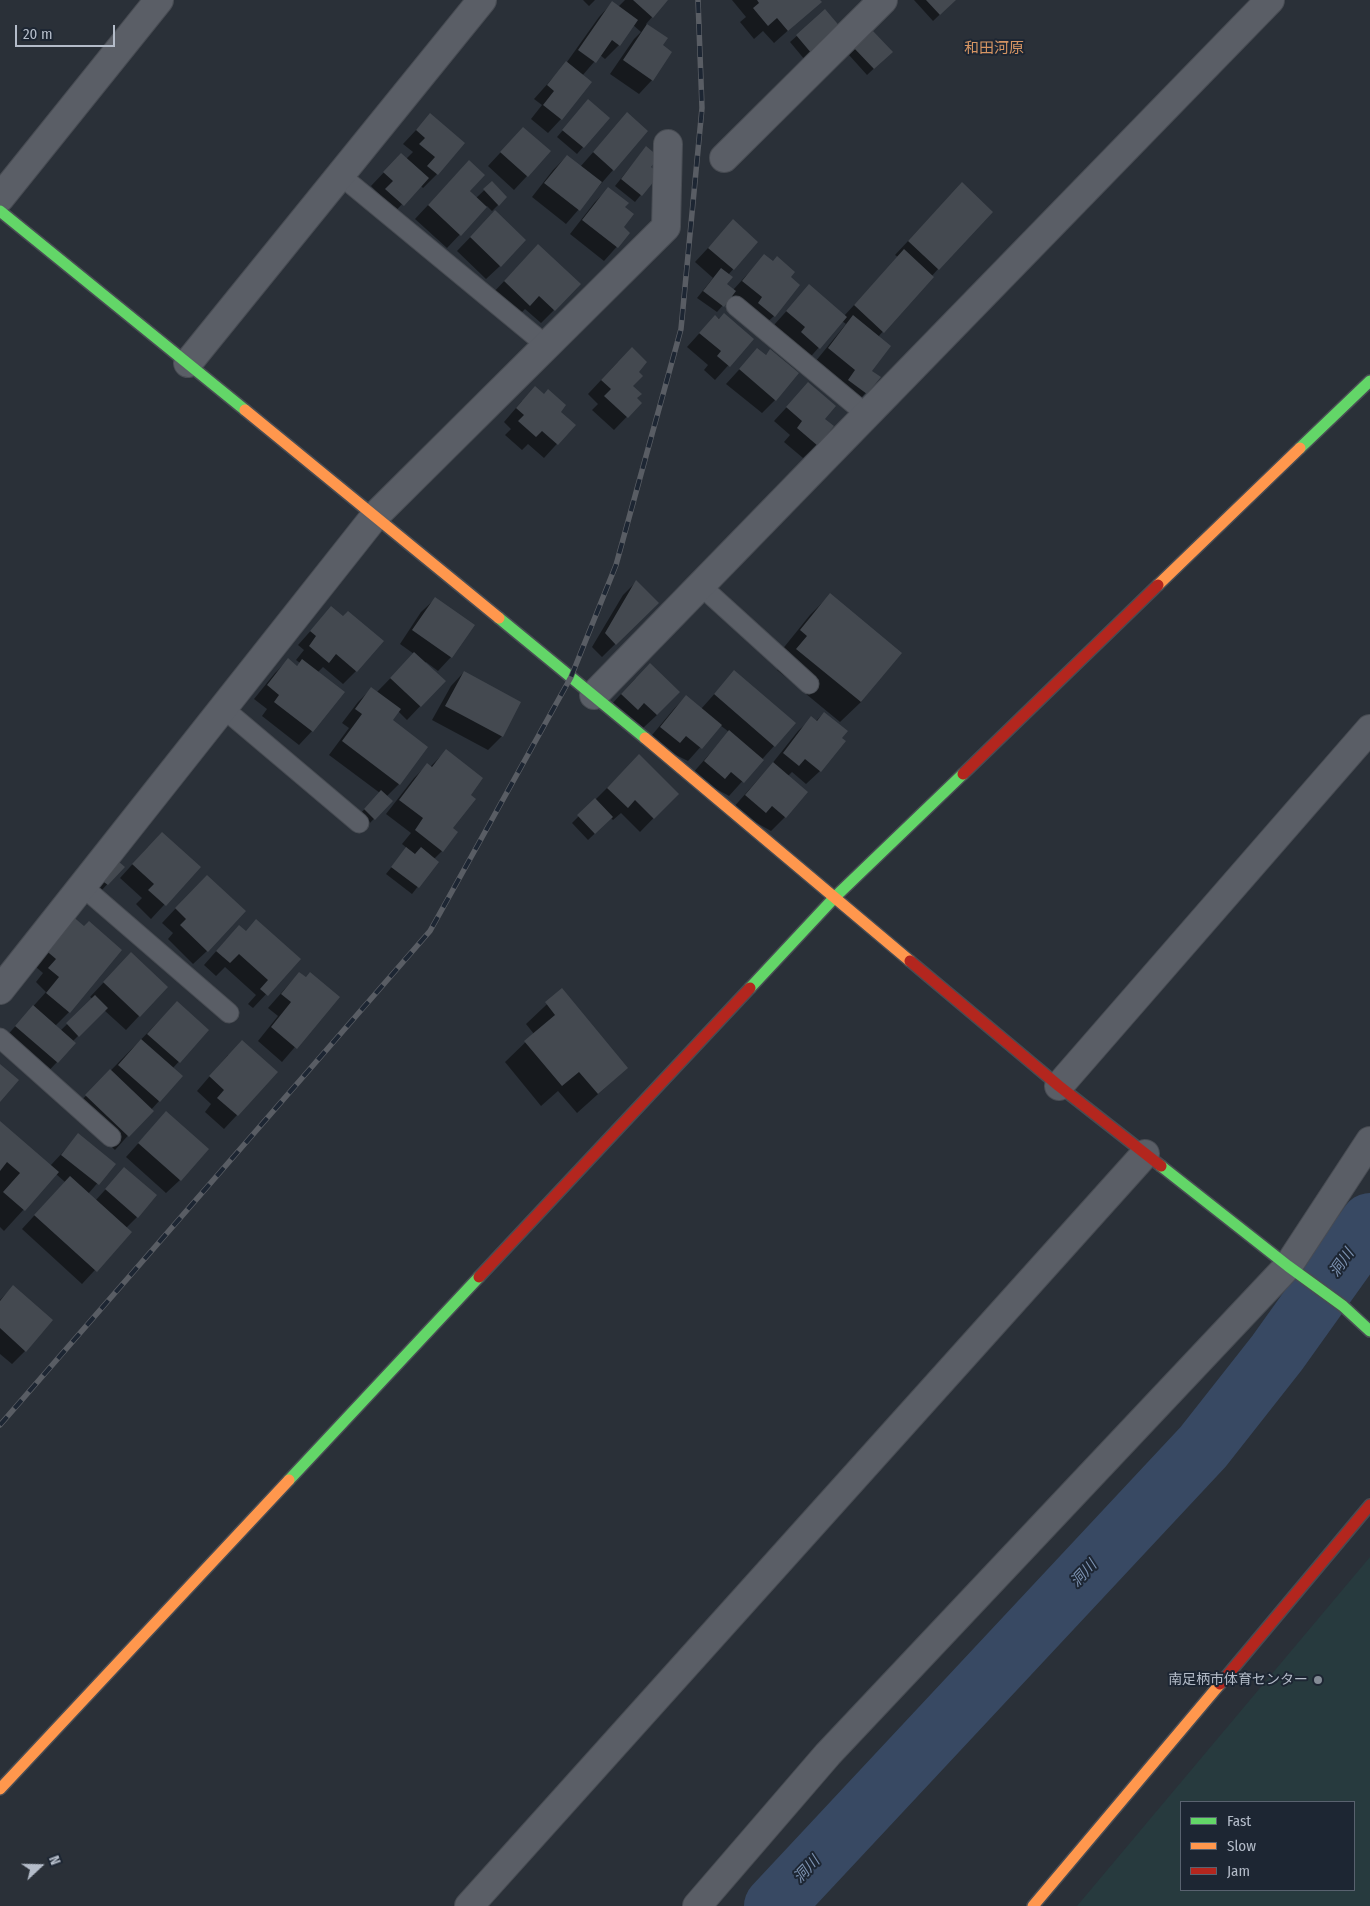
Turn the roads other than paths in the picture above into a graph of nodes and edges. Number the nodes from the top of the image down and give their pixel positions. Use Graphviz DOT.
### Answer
graph roads {
  1 [pos="159,0"];
  2 [pos="482,0"];
  3 [pos="883,0"];
  4 [pos="1270,0"];
  5 [pos="668,144"];
  6 [pos="724,158"];
  7 [pos="340,175"];
  8 [pos="0,198"];
  9 [pos="0,210"];
  10 [pos="736,306"];
  11 [pos="546,346"];
  12 [pos="188,363"];
  13 [pos="1370,382"];
  14 [pos="867,415"];
  15 [pos="375,516"];
  16 [pos="700,585"];
  17 [pos="809,684"];
  18 [pos="594,695"];
  19 [pos="223,708"];
  20 [pos="1370,729"];
  21 [pos="360,823"];
  22 [pos="82,886"];
  23 [pos="835,897"];
  24 [pos="0,990"];
  25 [pos="229,1013"];
  26 [pos="0,1038"];
  27 [pos="1059,1086"];
  28 [pos="111,1137"];
  29 [pos="1370,1141"];
  30 [pos="1145,1154"];
  31 [pos="1295,1270"];
  32 [pos="1370,1331"];
  33 [pos="1370,1505"];
  34 [pos="0,1789"];
  35 [pos="469,1906"];
  36 [pos="697,1906"];
  37 [pos="1033,1906"];
  1 -- 8 [label="street"];
  2 -- 7 [label="street"];
  3 -- 6 [label="street"];
  4 -- 14 [label="street"];
  5 -- 11 [label="street"];
  7 -- 11 [label="lane"];
  7 -- 12 [label="street"];
  9 -- 12 [label="street"];
  10 -- 14 [label="lane"];
  11 -- 15 [label="street"];
  12 -- 15 [label="street"];
  13 -- 23 [label="street"];
  14 -- 16 [label="street"];
  15 -- 18 [label="street"];
  15 -- 19 [label="street"];
  16 -- 17 [label="lane"];
  16 -- 18 [label="street"];
  18 -- 23 [label="street"];
  19 -- 21 [label="lane"];
  19 -- 22 [label="street"];
  20 -- 27 [label="street"];
  22 -- 24 [label="street"];
  22 -- 25 [label="lane"];
  23 -- 27 [label="street"];
  23 -- 34 [label="street"];
  26 -- 28 [label="lane"];
  27 -- 30 [label="street"];
  29 -- 31 [label="street"];
  30 -- 31 [label="street"];
  30 -- 35 [label="street"];
  31 -- 32 [label="street"];
  31 -- 36 [label="street"];
  33 -- 37 [label="street"];
}
